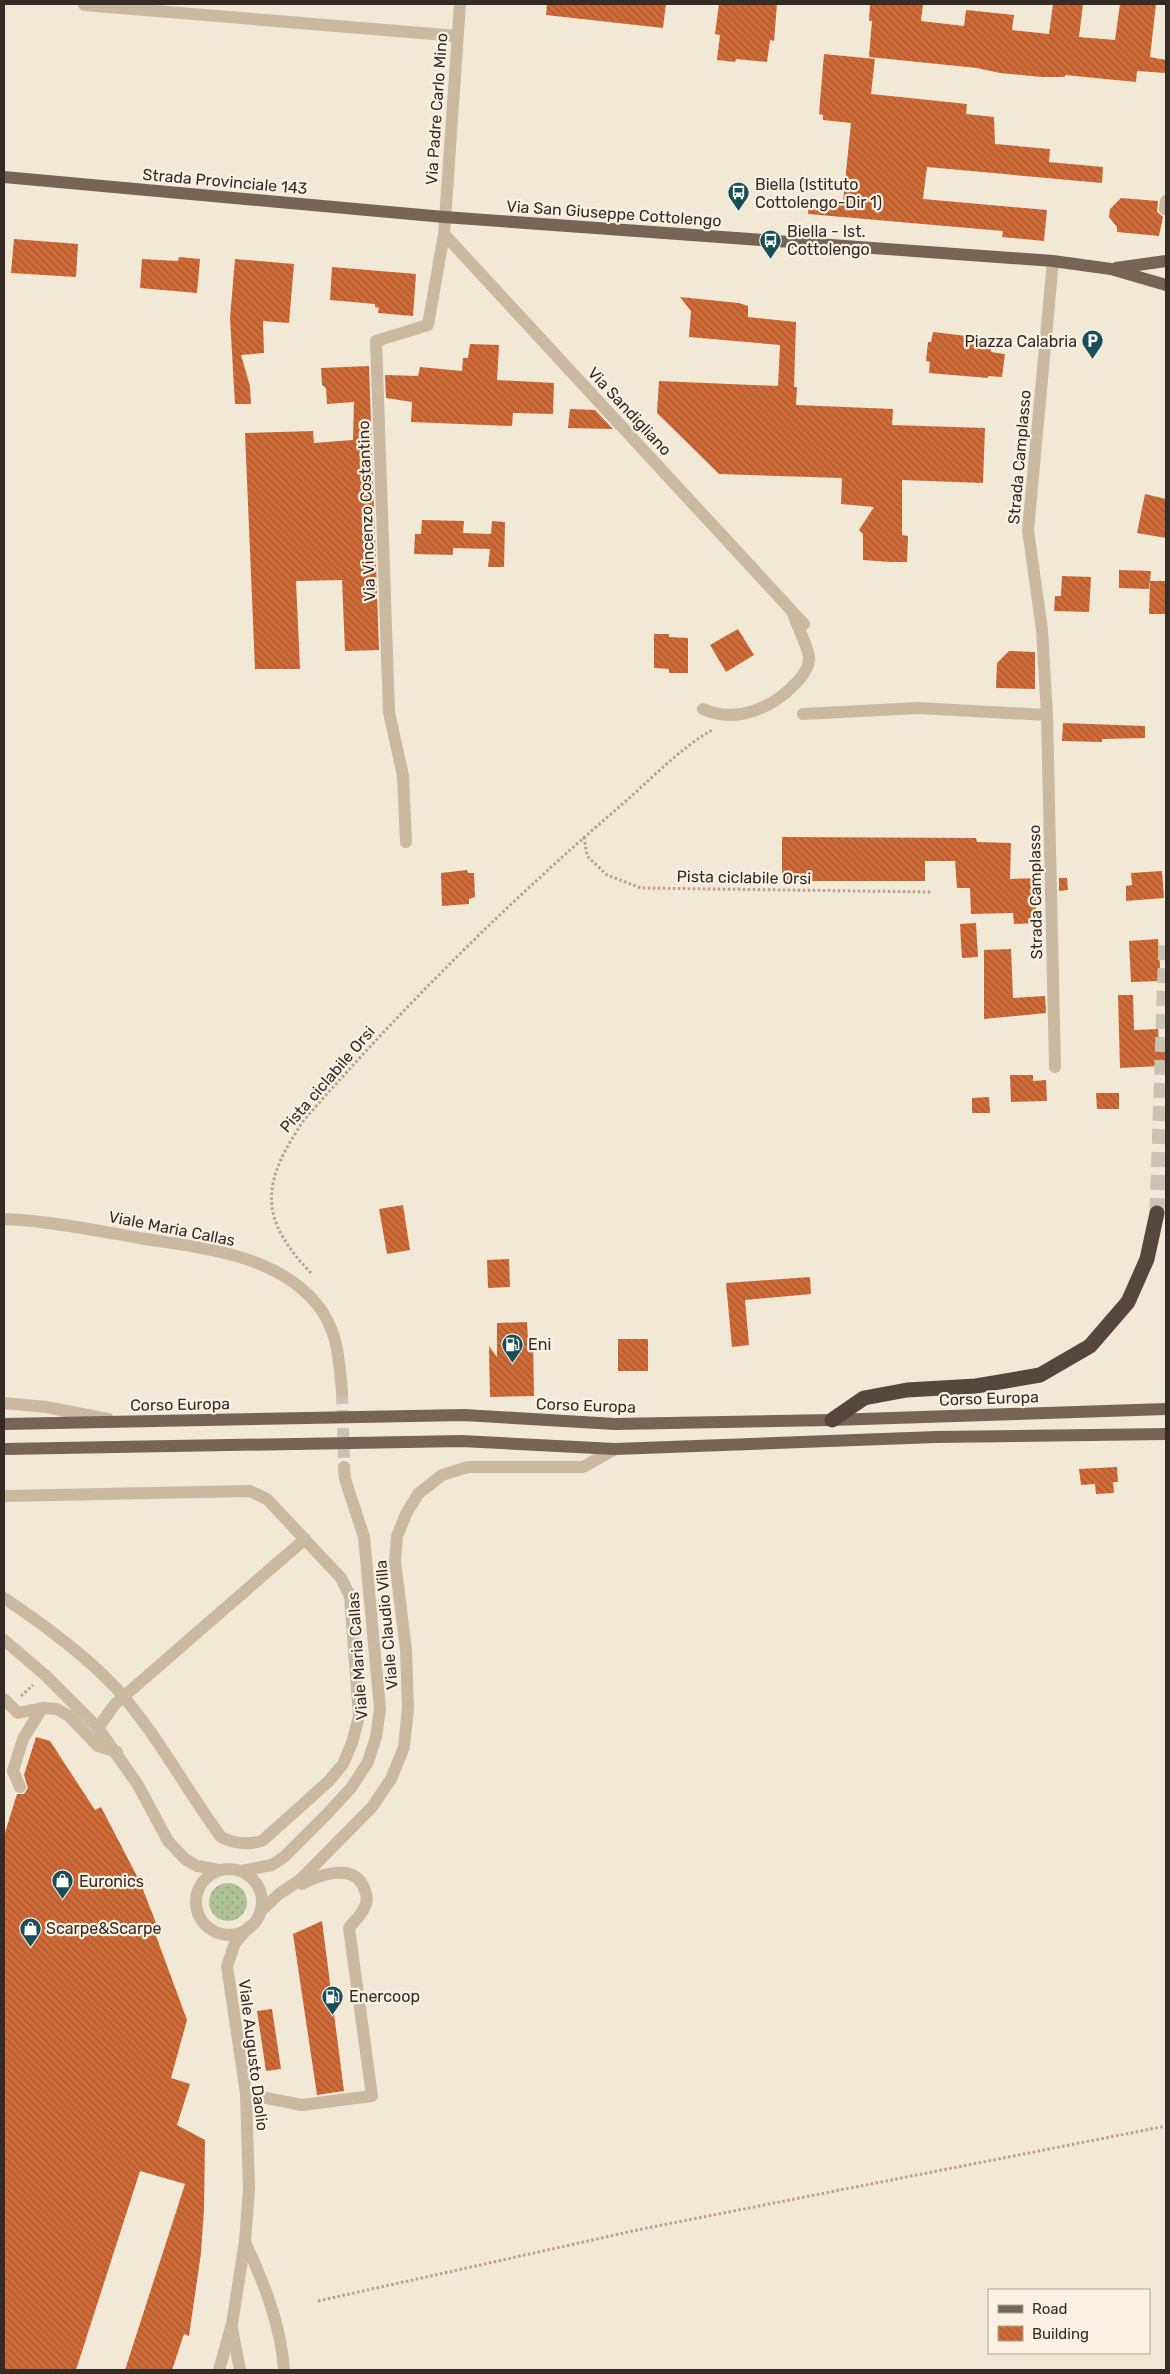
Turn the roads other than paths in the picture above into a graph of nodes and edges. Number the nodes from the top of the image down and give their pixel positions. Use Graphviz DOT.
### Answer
graph roads {
  1 [pos="84,4"];
  2 [pos="460,4"];
  3 [pos="457,36"];
  4 [pos="4,177"];
  5 [pos="444,217"];
  6 [pos="444,234"];
  7 [pos="1053,261"];
  8 [pos="1166,261"];
  9 [pos="1111,269"];
  10 [pos="1166,285"];
  11 [pos="792,610"];
  12 [pos="804,624"];
  13 [pos="703,709"];
  14 [pos="803,714"];
  15 [pos="1047,715"];
  16 [pos="406,842"];
  17 [pos="1055,1067"];
  18 [pos="1157,1213"];
  19 [pos="4,1219"];
  20 [pos="342,1392"];
  21 [pos="4,1403"];
  22 [pos="1166,1409"];
  23 [pos="832,1420"];
  24 [pos="120,1422"];
  25 [pos="4,1424"];
  26 [pos="1166,1434"];
  27 [pos="4,1449"];
  28 [pos="615,1449"];
  29 [pos="344,1467"];
  30 [pos="4,1496"];
  31 [pos="305,1539"];
  32 [pos="4,1598"];
  33 [pos="4,1640"];
  34 [pos="123,1697"];
  35 [pos="4,1699"];
  36 [pos="42,1708"];
  37 [pos="98,1728"];
  38 [pos="117,1752"];
  39 [pos="20,1787"];
  40 [pos="219,1870"];
  41 [pos="241,1871"];
  42 [pos="279,1894"];
  43 [pos="261,1911"];
  44 [pos="249,1928"];
  45 [pos="246,2094"];
  46 [pos="245,2241"];
  47 [pos="232,2326"];
  48 [pos="219,2370"];
  49 [pos="240,2370"];
  50 [pos="284,2370"];
  1 -- 3 [label="street"];
  2 -- 3 [label="street, Via Padre Carlo Mino"];
  3 -- 5 [label="street, Via Padre Carlo Mino"];
  4 -- 5 [label="main road, Strada Provinciale 143"];
  5 -- 6 [label="street, Via Vincenzo Costantino"];
  5 -- 7 [label="main road, Via San Giuseppe Cottolengo"];
  6 -- 11 [label="street, Via Sandigliano"];
  6 -- 16 [label="street, Via Vincenzo Costantino"];
  7 -- 9 [label="main road, Via San Giuseppe Cottolengo"];
  7 -- 15 [label="street, Strada Camplasso"];
  8 -- 9 [label="main road, Via San Giuseppe Cottolengo"];
  9 -- 10 [label="main road, Via San Giuseppe Cottolengo"];
  11 -- 12 [label="street, Via Sandigliano"];
  11 -- 13 [label="street, Via Sandigliano"];
  14 -- 15 [label="street"];
  15 -- 17 [label="street, Strada Camplasso"];
  18 -- 23 [label="highway"];
  19 -- 20 [label="street, Viale Maria Callas"];
  21 -- 24 [label="street"];
  22 -- 23 [label="main road, Corso Europa"];
  23 -- 24 [label="main road, Corso Europa"];
  24 -- 25 [label="main road, Corso Europa"];
  26 -- 28 [label="main road"];
  27 -- 28 [label="main road"];
  28 -- 42 [label="street, Viale Claudio Villa"];
  29 -- 41 [label="street, Viale Maria Callas"];
  30 -- 31 [label="street"];
  31 -- 34 [label="street"];
  31 -- 34 [label="street"];
  32 -- 34 [label="street"];
  33 -- 37 [label="street"];
  34 -- 37 [label="street"];
  35 -- 36 [label="street"];
  36 -- 38 [label="street"];
  36 -- 39 [label="street"];
  37 -- 38 [label="street"];
  38 -- 40 [label="street"];
  40 -- 41 [label="street"];
  40 -- 44 [label="street"];
  41 -- 43 [label="street"];
  42 -- 43 [label="street, Viale Claudio Villa"];
  42 -- 45 [label="street"];
  43 -- 44 [label="street"];
  44 -- 45 [label="street, Viale Augusto Daolio"];
  45 -- 46 [label="street, Viale Augusto Daolio"];
  46 -- 47 [label="street, Viale Augusto Daolio"];
  46 -- 50 [label="street"];
  47 -- 48 [label="street, Viale Augusto Daolio"];
  47 -- 49 [label="street"];
}
